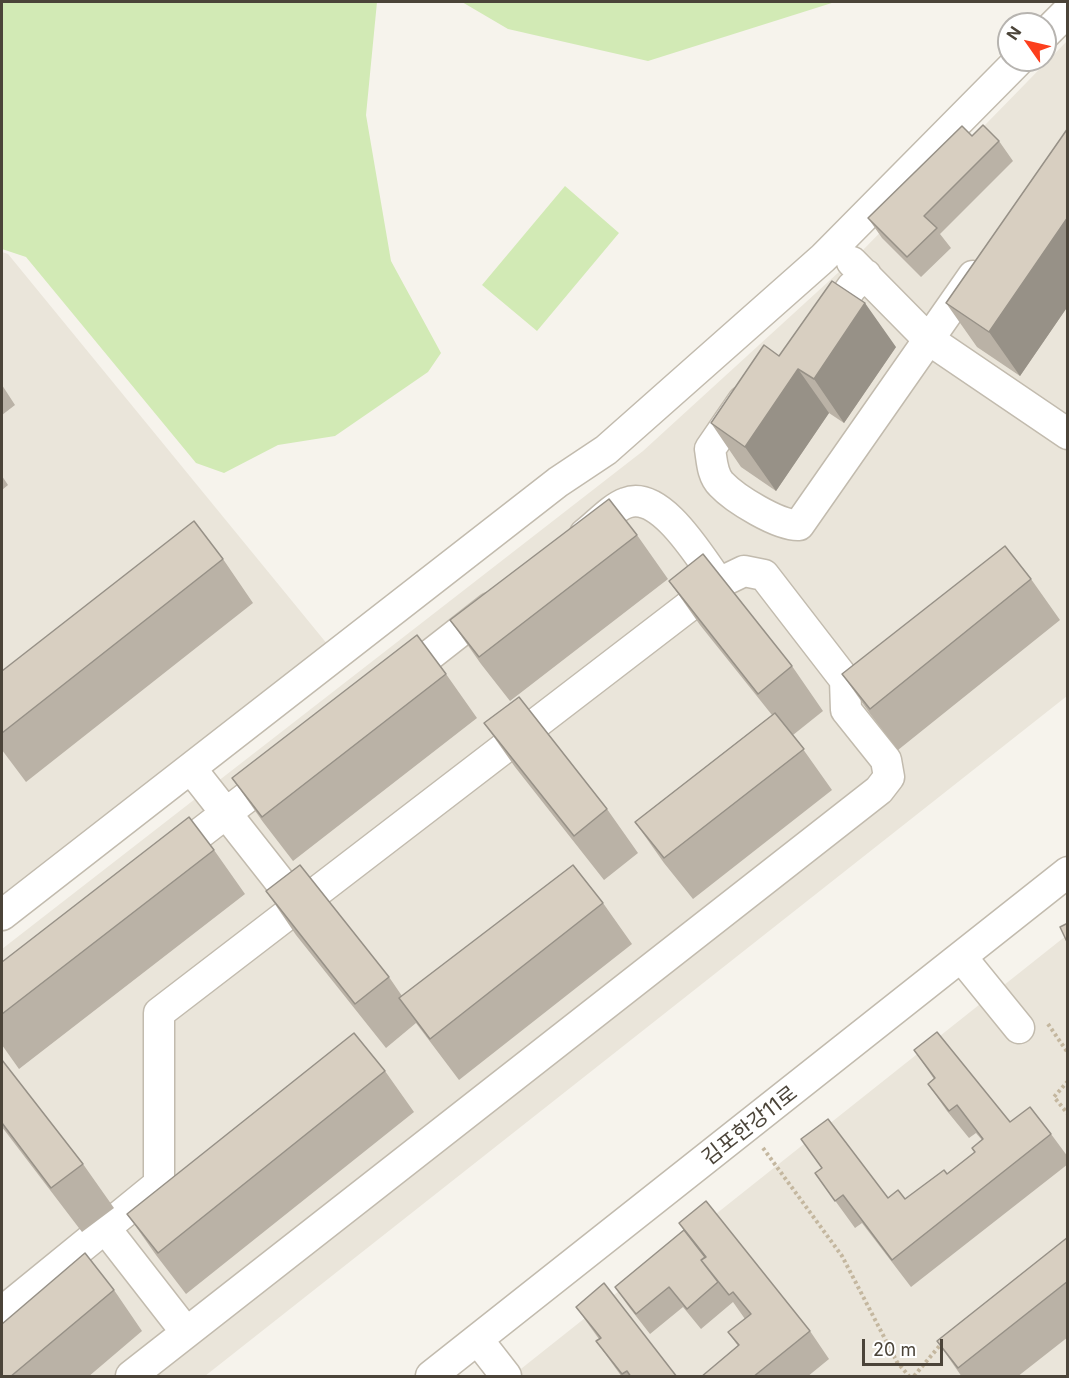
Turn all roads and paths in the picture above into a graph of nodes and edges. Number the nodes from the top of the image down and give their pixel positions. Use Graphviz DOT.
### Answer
graph roads {
  1 [pos="1068,11"];
  2 [pos="1057,22"];
  3 [pos="1007,72"];
  4 [pos="835,245"];
  5 [pos="988,254"];
  6 [pos="866,275"];
  7 [pos="928,339"];
  8 [pos="808,351"];
  9 [pos="759,379"];
  10 [pos="1068,434"];
  11 [pos="561,553"];
  12 [pos="719,583"];
  13 [pos="514,589"];
  14 [pos="375,698"];
  15 [pos="300,755"];
  16 [pos="192,770"];
  17 [pos="226,813"];
  18 [pos="1068,872"];
  19 [pos="142,879"];
  20 [pos="1068,886"];
  21 [pos="299,906"];
  22 [pos="2,915"];
  23 [pos="967,964"];
  24 [pos="1019,1028"];
  25 [pos="1068,1081"];
  26 [pos="1068,1114"];
  27 [pos="752,1135"];
  28 [pos="105,1228"];
  29 [pos="2,1312"];
  30 [pos="186,1332"];
  31 [pos="947,1337"];
  32 [pos="481,1344"];
  33 [pos="131,1377"];
  34 [pos="431,1377"];
  35 [pos="447,1377"];
  36 [pos="506,1377"];
  37 [pos="909,1377"];
  38 [pos="914,1377"];
  1 -- 2 [label="street"];
  3 -- 4 [label="street"];
  4 -- 6 [label="street"];
  4 -- 16 [label="street"];
  5 -- 7 [label="street"];
  6 -- 7 [label="street"];
  6 -- 8 [label="street"];
  7 -- 9 [label="street"];
  7 -- 10 [label="street"];
  11 -- 12 [label="street"];
  12 -- 21 [label="street"];
  12 -- 30 [label="street"];
  13 -- 14 [label="street"];
  15 -- 17 [label="street"];
  16 -- 17 [label="street"];
  16 -- 22 [label="street"];
  17 -- 19 [label="street"];
  17 -- 21 [label="street"];
  18 -- 32 [label="street, 김포한강11로"];
  20 -- 23 [label="street, 김포한강11로"];
  21 -- 28 [label="street"];
  23 -- 24 [label="street"];
  23 -- 27 [label="street, 김포한강11로"];
  25 -- 26 [label="path"];
  27 -- 32 [label="street, 김포한강11로"];
  27 -- 37 [label="path"];
  28 -- 29 [label="street"];
  28 -- 30 [label="street"];
  30 -- 33 [label="street"];
  31 -- 38 [label="path"];
  32 -- 34 [label="street, 김포한강11로"];
  32 -- 35 [label="street, 김포한강11로"];
  32 -- 36 [label="street"];
}
